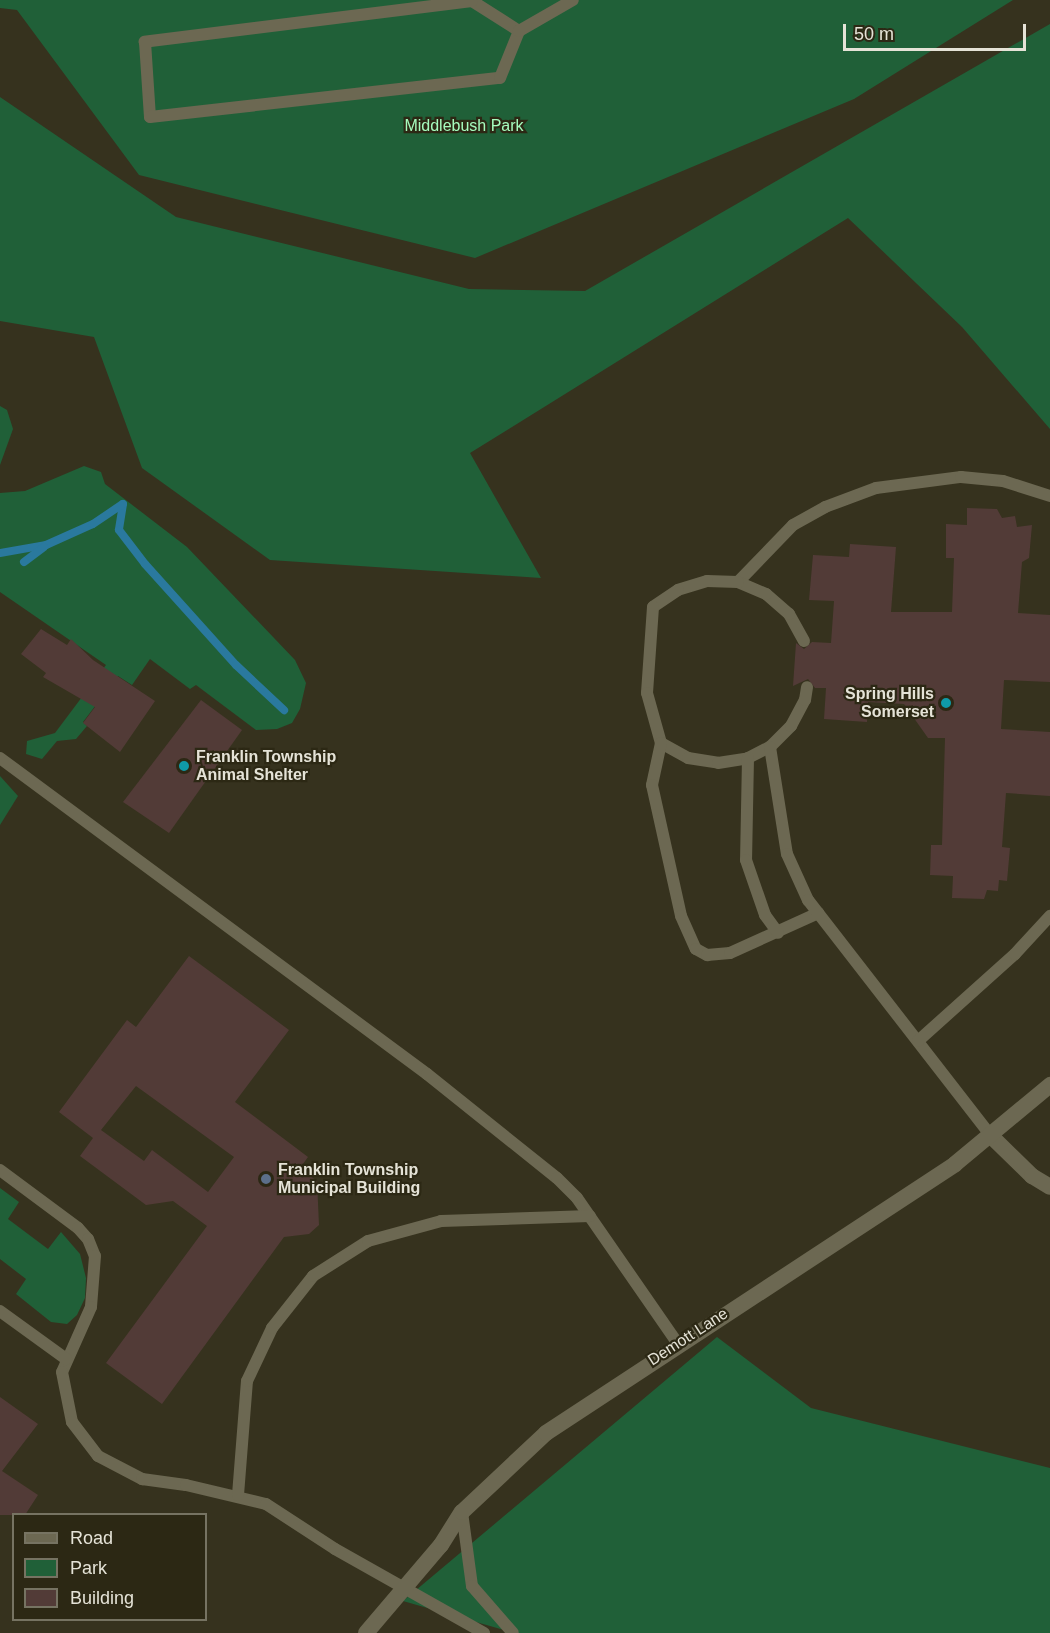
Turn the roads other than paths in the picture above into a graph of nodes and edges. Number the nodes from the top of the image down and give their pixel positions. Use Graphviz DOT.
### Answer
graph roads {
  1 [pos="573,0"];
  2 [pos="519,31"];
  3 [pos="1050,496"];
  4 [pos="738,582"];
  5 [pos="804,641"];
  6 [pos="807,687"];
  7 [pos="661,743"];
  8 [pos="770,747"];
  9 [pos="0,758"];
  10 [pos="748,758"];
  11 [pos="819,913"];
  12 [pos="1050,916"];
  13 [pos="778,933"];
  14 [pos="918,1041"];
  15 [pos="1050,1085"];
  16 [pos="990,1135"];
  17 [pos="0,1170"];
  18 [pos="1050,1187"];
  19 [pos="590,1216"];
  20 [pos="0,1311"];
  21 [pos="678,1344"];
  22 [pos="66,1359"];
  23 [pos="238,1495"];
  24 [pos="462,1512"];
  25 [pos="404,1586"];
  26 [pos="366,1633"];
  27 [pos="484,1633"];
  28 [pos="513,1633"];
  1 -- 2 [label="lane"];
  2 -- 2 [label="lane"];
  3 -- 4 [label="lane"];
  4 -- 5 [label="lane"];
  4 -- 7 [label="lane"];
  6 -- 8 [label="lane"];
  7 -- 10 [label="lane"];
  7 -- 13 [label="lane"];
  8 -- 10 [label="lane"];
  8 -- 11 [label="lane"];
  9 -- 19 [label="lane"];
  10 -- 13 [label="lane"];
  11 -- 13 [label="lane"];
  11 -- 14 [label="lane"];
  12 -- 14 [label="lane"];
  14 -- 16 [label="lane"];
  15 -- 16 [label="street, Demott Lane"];
  16 -- 18 [label="street"];
  16 -- 21 [label="street, Demott Lane"];
  17 -- 22 [label="lane"];
  19 -- 21 [label="lane"];
  19 -- 23 [label="lane"];
  20 -- 22 [label="lane"];
  21 -- 24 [label="street, Demott Lane"];
  22 -- 23 [label="lane"];
  23 -- 25 [label="lane"];
  24 -- 25 [label="street, Demott Lane"];
  24 -- 28 [label="lane"];
  25 -- 26 [label="street, Demott Lane"];
  25 -- 27 [label="lane"];
}
